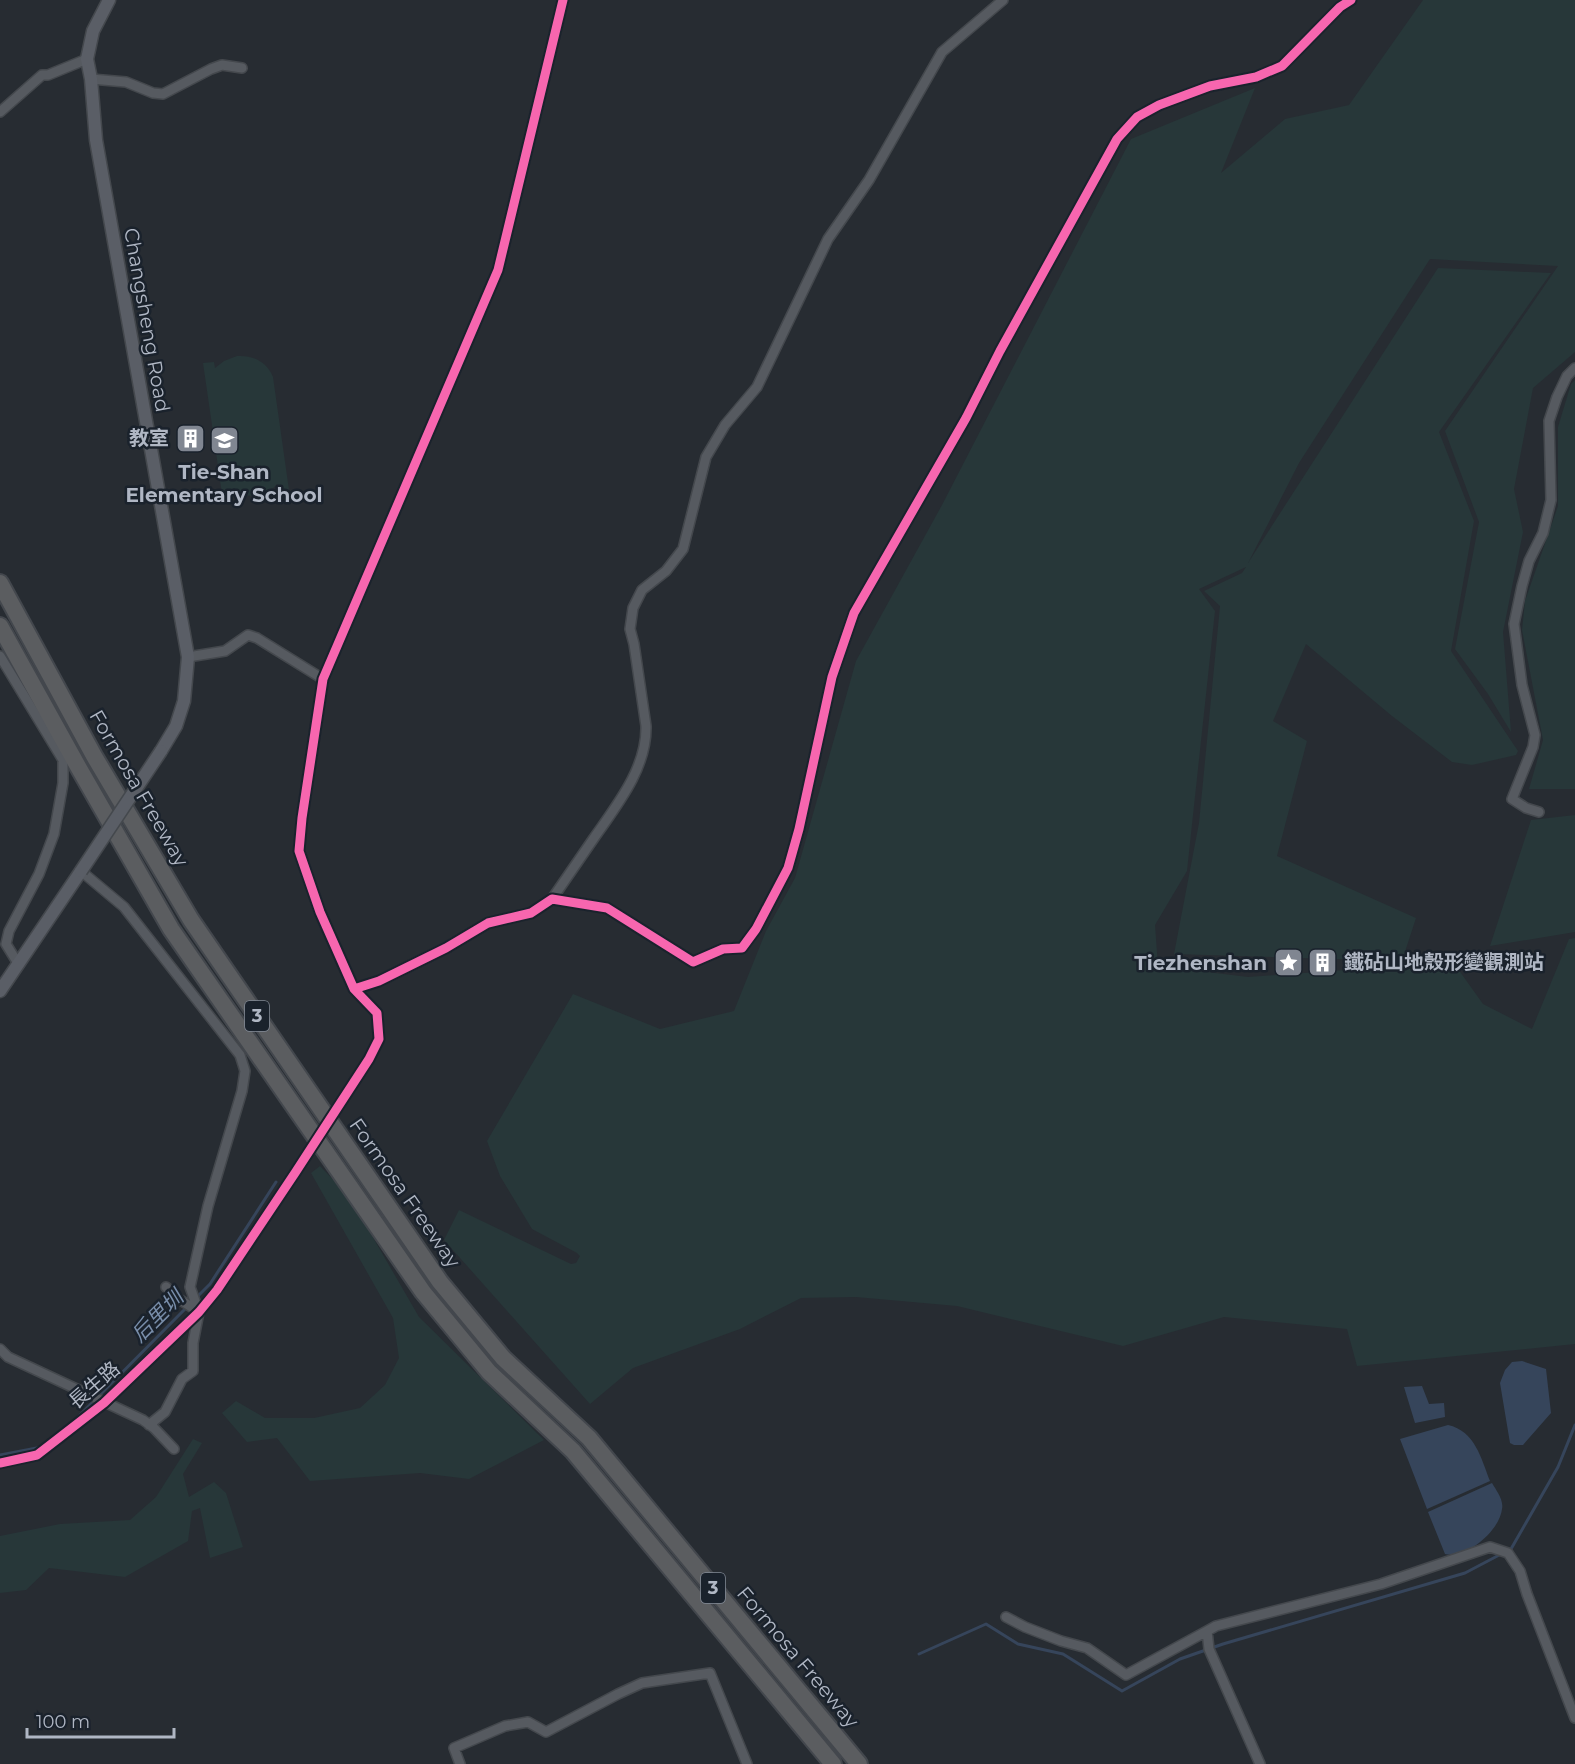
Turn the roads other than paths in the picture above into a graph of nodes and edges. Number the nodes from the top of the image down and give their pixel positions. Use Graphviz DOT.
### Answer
graph roads {
  1 [pos="109,0"];
  2 [pos="563,0"];
  3 [pos="1003,0"];
  4 [pos="1352,0"];
  5 [pos="87,59"];
  6 [pos="242,68"];
  7 [pos="91,79"];
  8 [pos="0,112"];
  9 [pos="1575,368"];
  10 [pos="0,583"];
  11 [pos="0,626"];
  12 [pos="0,656"];
  13 [pos="188,657"];
  14 [pos="323,679"];
  15 [pos="1539,812"];
  16 [pos="81,871"];
  17 [pos="552,899"];
  18 [pos="19,964"];
  19 [pos="354,989"];
  20 [pos="0,991"];
  21 [pos="166,1287"];
  22 [pos="199,1311"];
  23 [pos="0,1349"];
  24 [pos="4,1358"];
  25 [pos="104,1403"];
  26 [pos="149,1425"];
  27 [pos="174,1449"];
  28 [pos="0,1462"];
  29 [pos="1006,1617"];
  30 [pos="1207,1631"];
  31 [pos="1575,1719"];
  32 [pos="460,1764"];
  33 [pos="747,1764"];
  34 [pos="833,1764"];
  35 [pos="859,1764"];
  36 [pos="1260,1764"];
  1 -- 5 [label="street, Changsheng Road"];
  2 -- 14 [label="street"];
  3 -- 17 [label="street"];
  4 -- 17 [label="street"];
  5 -- 7 [label="street, Changsheng Road"];
  5 -- 8 [label="street"];
  6 -- 7 [label="street"];
  7 -- 13 [label="street, Changsheng Road"];
  9 -- 15 [label="street"];
  10 -- 35 [label="highway, Formosa Freeway / 3"];
  11 -- 34 [label="highway, Formosa Freeway / 3"];
  12 -- 18 [label="street"];
  13 -- 14 [label="street"];
  13 -- 16 [label="street, Changsheng Road, bridge"];
  14 -- 19 [label="street"];
  16 -- 18 [label="street"];
  16 -- 22 [label="street"];
  17 -- 19 [label="street"];
  18 -- 20 [label="street"];
  19 -- 22 [label="street, 長生路"];
  21 -- 22 [label="street"];
  22 -- 25 [label="street, 長生路"];
  22 -- 26 [label="street"];
  23 -- 24 [label="street"];
  24 -- 25 [label="street"];
  25 -- 26 [label="street"];
  25 -- 28 [label="street, 長生路"];
  26 -- 27 [label="street"];
  29 -- 30 [label="street"];
  30 -- 31 [label="street"];
  30 -- 36 [label="street"];
  32 -- 33 [label="street"];
}
